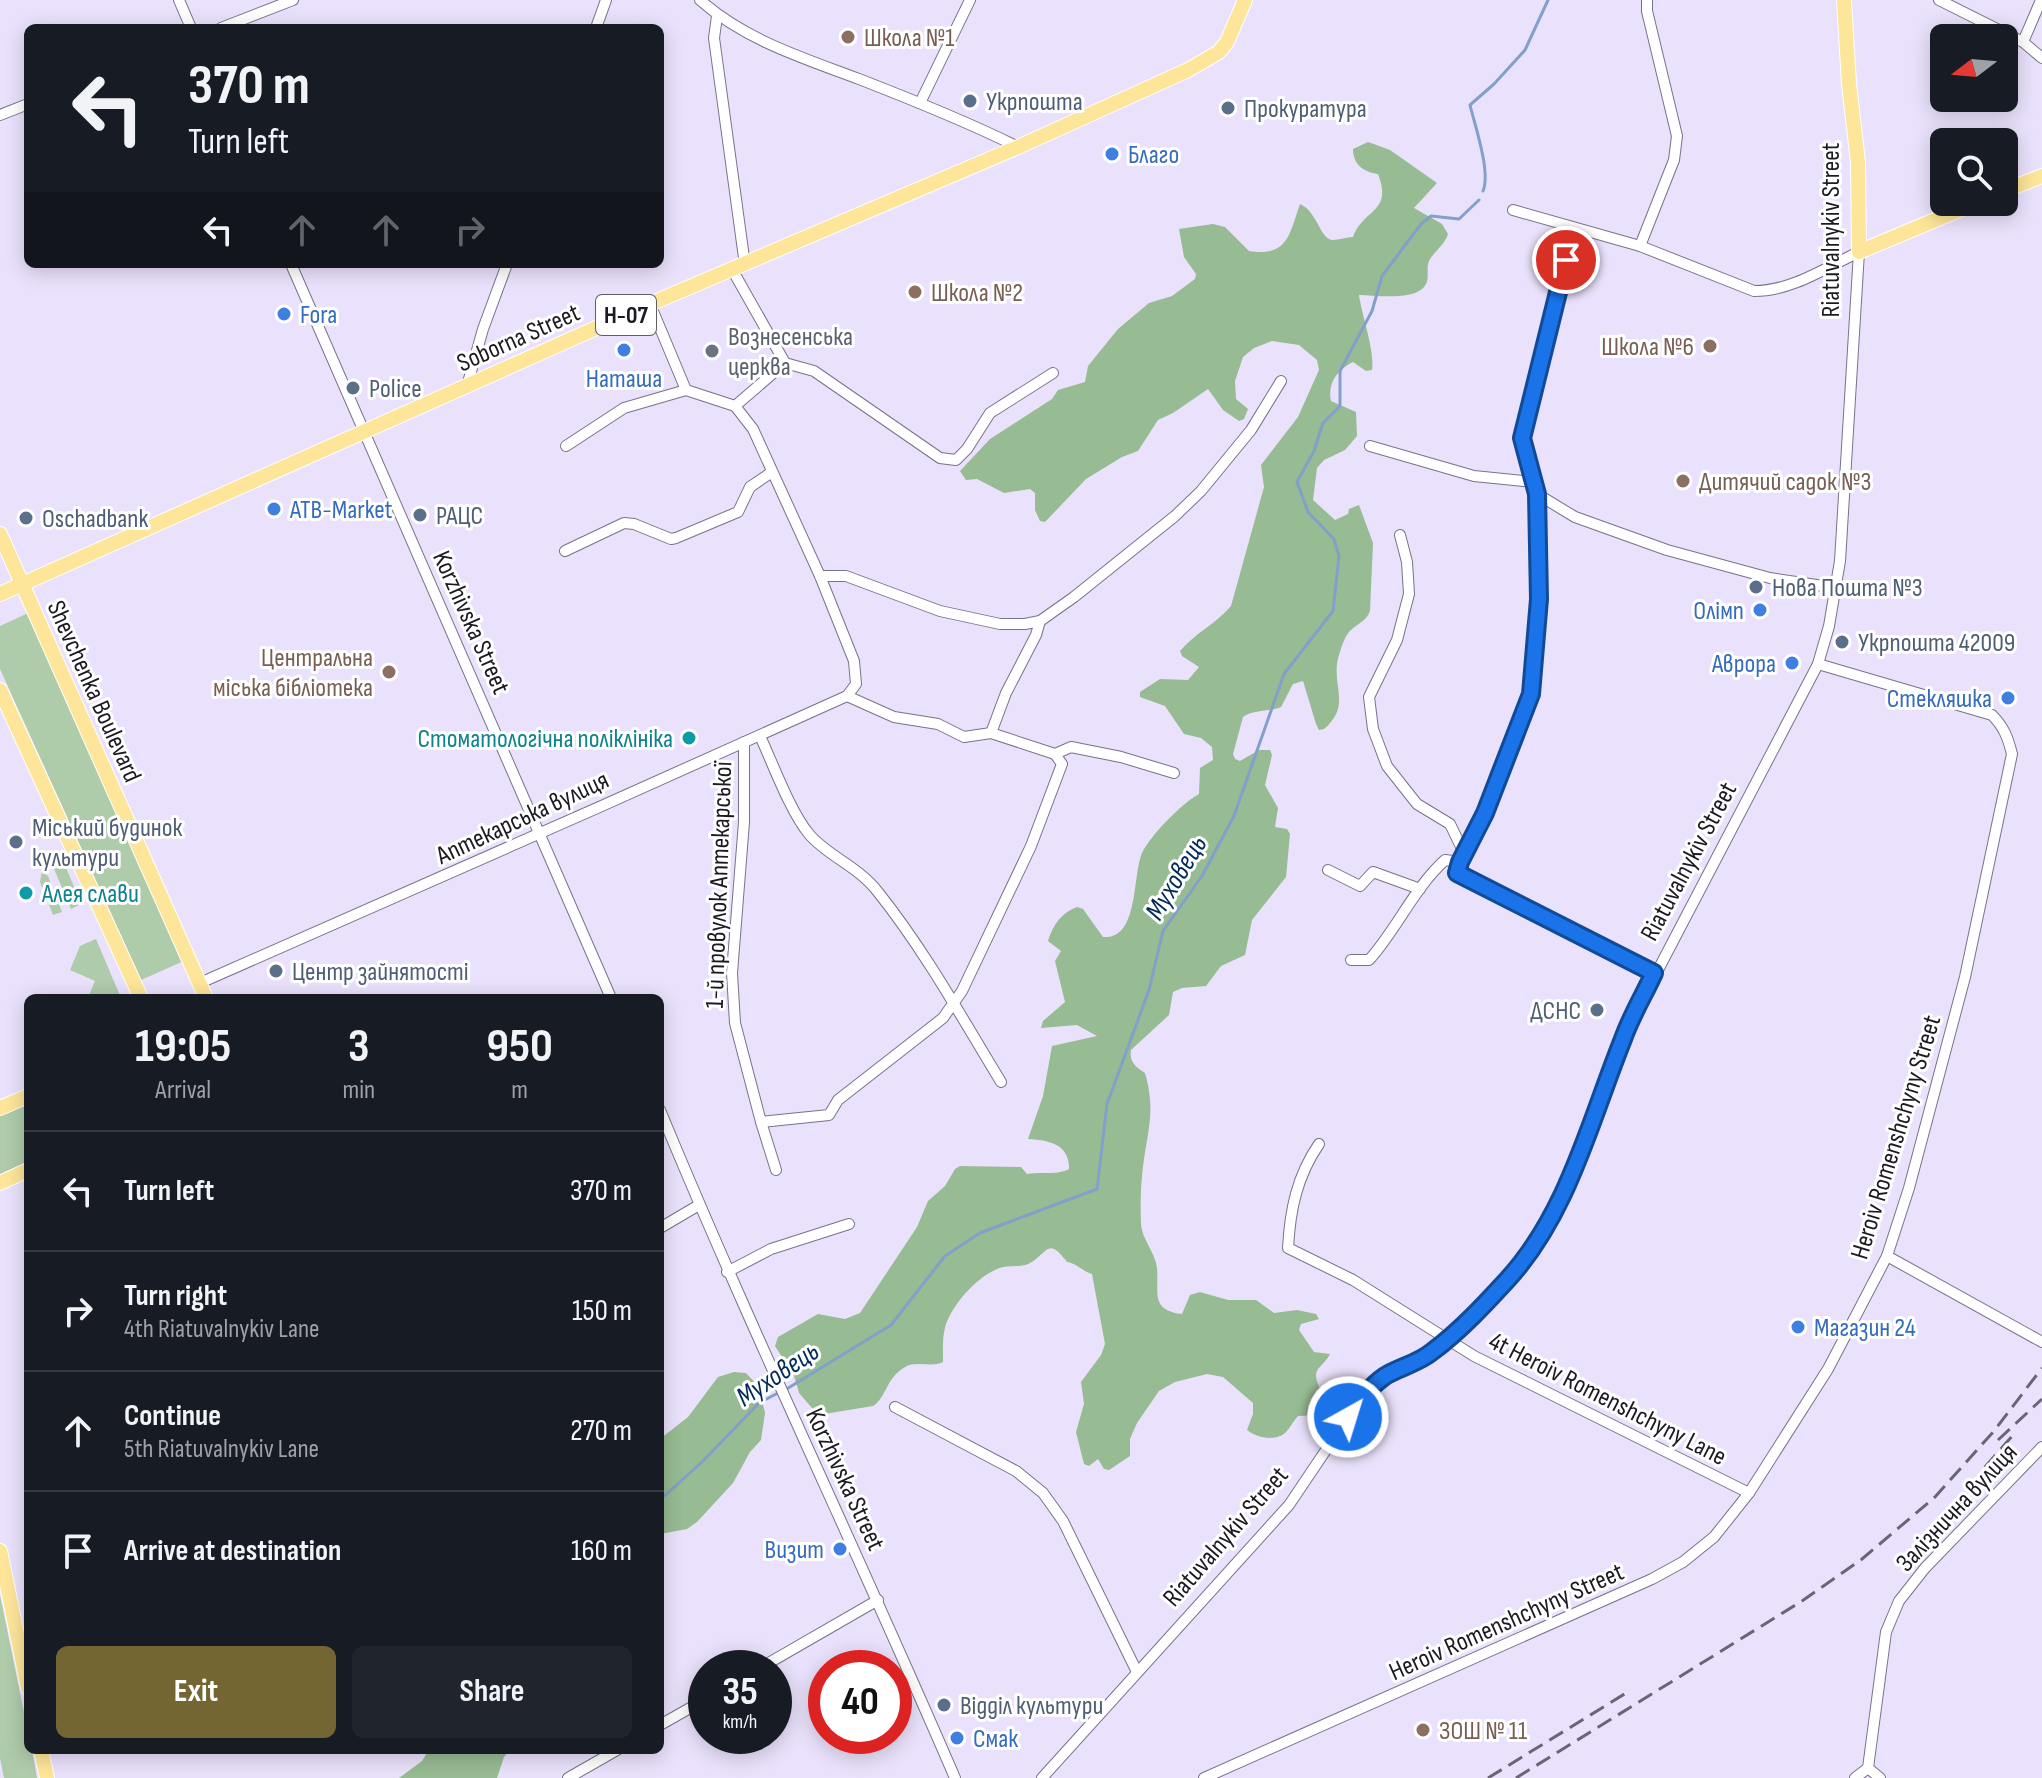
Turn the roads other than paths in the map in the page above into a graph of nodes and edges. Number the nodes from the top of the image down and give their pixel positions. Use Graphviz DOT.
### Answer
graph roads {
  1 [pos="179,0"];
  2 [pos="293,0"];
  3 [pos="606,0"];
  4 [pos="700,0"];
  5 [pos="970,0"];
  6 [pos="1245,0"];
  7 [pos="1647,0"];
  8 [pos="1844,0"];
  9 [pos="1939,0"];
  10 [pos="2041,0"];
  11 [pos="717,16"];
  12 [pos="189,24"];
  13 [pos="231,24"];
  14 [pos="597,24"];
  15 [pos="2023,42"];
  16 [pos="2042,58"];
  17 [pos="920,103"];
  18 [pos="24,106"];
  19 [pos="0,115"];
  20 [pos="1018,147"];
  21 [pos="2042,176"];
  22 [pos="2018,185"];
  23 [pos="1513,210"];
  24 [pos="1945,216"];
  25 [pos="1574,229"];
  26 [pos="1640,246"];
  27 [pos="1859,252"];
  28 [pos="293,268"];
  29 [pos="506,268"];
  30 [pos="739,268"];
  31 [pos="650,304"];
  32 [pos="785,363"];
  33 [pos="1053,373"];
  34 [pos="1281,381"];
  35 [pos="467,386"];
  36 [pos="686,390"];
  37 [pos="735,406"];
  38 [pos="363,432"];
  39 [pos="566,446"];
  40 [pos="1370,446"];
  41 [pos="772,472"];
  42 [pos="1535,488"];
  43 [pos="0,534"];
  44 [pos="1400,535"];
  45 [pos="565,551"];
  46 [pos="820,576"];
  47 [pos="22,585"];
  48 [pos="1837,588"];
  49 [pos="0,594"];
  50 [pos="1040,621"];
  51 [pos="1818,664"];
  52 [pos="0,690"];
  53 [pos="847,696"];
  54 [pos="991,733"];
  55 [pos="760,736"];
  56 [pos="744,742"];
  57 [pos="1055,754"];
  58 [pos="1174,773"];
  59 [pos="539,832"];
  60 [pos="1462,859"];
  61 [pos="1328,870"];
  62 [pos="1420,889"];
  63 [pos="1351,960"];
  64 [pos="1654,973"];
  65 [pos="200,983"];
  66 [pos="139,994"];
  67 [pos="204,994"];
  68 [pos="609,994"];
  69 [pos="953,1004"];
  70 [pos="1001,1082"];
  71 [pos="24,1098"];
  72 [pos="0,1108"];
  73 [pos="664,1120"];
  74 [pos="761,1122"];
  75 [pos="1319,1144"];
  76 [pos="776,1170"];
  77 [pos="24,1172"];
  78 [pos="0,1183"];
  79 [pos="699,1205"];
  80 [pos="849,1224"];
  81 [pos="664,1226"];
  82 [pos="1887,1256"];
  83 [pos="727,1272"];
  84 [pos="1447,1340"];
  85 [pos="2042,1342"];
  86 [pos="895,1407"];
  87 [pos="2042,1447"];
  88 [pos="1749,1493"];
  89 [pos="0,1551"];
  90 [pos="878,1600"];
  91 [pos="791,1650"];
  92 [pos="24,1668"];
  93 [pos="1137,1672"];
  94 [pos="688,1709"];
  95 [pos="664,1723"];
  96 [pos="42,1754"];
  97 [pos="610,1754"];
  98 [pos="1868,1768"];
  99 [pos="47,1778"];
  100 [pos="568,1778"];
  101 [pos="955,1778"];
  102 [pos="1042,1778"];
  103 [pos="1204,1778"];
  104 [pos="1855,1778"];
  105 [pos="1880,1778"];
  1 -- 12 [label="street"];
  2 -- 13 [label="street"];
  3 -- 14 [label="street"];
  4 -- 11 [label="street"];
  5 -- 17 [label="street"];
  6 -- 20 [label="main road, Soborna Street / Н-07"];
  7 -- 26 [label="street"];
  8 -- 27 [label="main road, Riatuvalnykiv Street"];
  9 -- 15 [label="street"];
  10 -- 15 [label="street"];
  11 -- 17 [label="street"];
  11 -- 30 [label="street"];
  15 -- 16 [label="street"];
  17 -- 20 [label="street"];
  18 -- 19 [label="street"];
  20 -- 30 [label="main road, Soborna Street / Н-07"];
  21 -- 22 [label="main road"];
  23 -- 25 [label="street"];
  24 -- 27 [label="main road"];
  25 -- 26 [label="street"];
  25 -- 42 [label="street"];
  26 -- 27 [label="street"];
  27 -- 48 [label="street, Riatuvalnykiv Street"];
  28 -- 38 [label="street, Korzhivska Street"];
  29 -- 35 [label="street"];
  30 -- 31 [label="main road, Soborna Street / Н-07"];
  30 -- 32 [label="street"];
  31 -- 35 [label="main road, Soborna Street / Н-07"];
  31 -- 36 [label="street"];
  32 -- 33 [label="street"];
  32 -- 37 [label="street"];
  34 -- 50 [label="street"];
  35 -- 38 [label="main road, Soborna Street / Н-07"];
  36 -- 37 [label="street"];
  36 -- 39 [label="street"];
  37 -- 41 [label="street"];
  38 -- 47 [label="main road, Soborna Street / Н-07"];
  38 -- 59 [label="street, Korzhivska Street"];
  40 -- 42 [label="street"];
  41 -- 45 [label="street"];
  41 -- 46 [label="street"];
  42 -- 48 [label="street"];
  42 -- 60 [label="street"];
  43 -- 47 [label="main road, Shevchenka Boulevard"];
  44 -- 60 [label="street"];
  46 -- 50 [label="street"];
  46 -- 53 [label="street, Аптекарська вулиця"];
  47 -- 49 [label="main road, Soborna Street / Н-07"];
  47 -- 65 [label="main road, Shevchenka Boulevard"];
  48 -- 51 [label="street, Riatuvalnykiv Street"];
  50 -- 54 [label="street"];
  51 -- 64 [label="street, Riatuvalnykiv Street"];
  51 -- 82 [label="street, Heroiv Romenshchyny Street"];
  52 -- 66 [label="main road"];
  53 -- 54 [label="street"];
  53 -- 55 [label="street, Аптекарська вулиця"];
  54 -- 57 [label="street"];
  55 -- 56 [label="street, Аптекарська вулиця"];
  55 -- 69 [label="street"];
  56 -- 59 [label="street, Аптекарська вулиця"];
  56 -- 74 [label="street, 1-й провулок Аптекарської"];
  57 -- 58 [label="street"];
  57 -- 69 [label="street"];
  59 -- 65 [label="street, Аптекарська вулиця"];
  59 -- 68 [label="street, Korzhivska Street"];
  60 -- 62 [label="street"];
  60 -- 64 [label="street"];
  61 -- 62 [label="street"];
  62 -- 63 [label="street"];
  64 -- 84 [label="street, Riatuvalnykiv Street"];
  65 -- 67 [label="main road, Shevchenka Boulevard"];
  69 -- 70 [label="street"];
  69 -- 74 [label="street"];
  71 -- 72 [label="main road"];
  73 -- 79 [label="street, Korzhivska Street"];
  74 -- 76 [label="street, 1-й провулок Аптекарської"];
  75 -- 84 [label="street, 4t Heroiv Romenshchyny Lane"];
  77 -- 78 [label="main road"];
  79 -- 81 [label="street"];
  79 -- 83 [label="street, Korzhivska Street"];
  80 -- 83 [label="street"];
  82 -- 85 [label="street"];
  82 -- 88 [label="street, Heroiv Romenshchyny Street"];
  83 -- 90 [label="street, Korzhivska Street"];
  84 -- 88 [label="street, 4t Heroiv Romenshchyny Lane"];
  84 -- 93 [label="street, Riatuvalnykiv Street"];
  86 -- 93 [label="street"];
  87 -- 98 [label="street, Залізнична вулиця"];
  88 -- 103 [label="street, Heroiv Romenshchyny Street"];
  89 -- 92 [label="main road"];
  90 -- 91 [label="street"];
  90 -- 101 [label="street, Korzhivska Street"];
  93 -- 102 [label="street, Riatuvalnykiv Street"];
  94 -- 95 [label="street"];
  96 -- 99 [label="main road"];
  97 -- 100 [label="street"];
  98 -- 104 [label="street"];
  98 -- 105 [label="street"];
}
